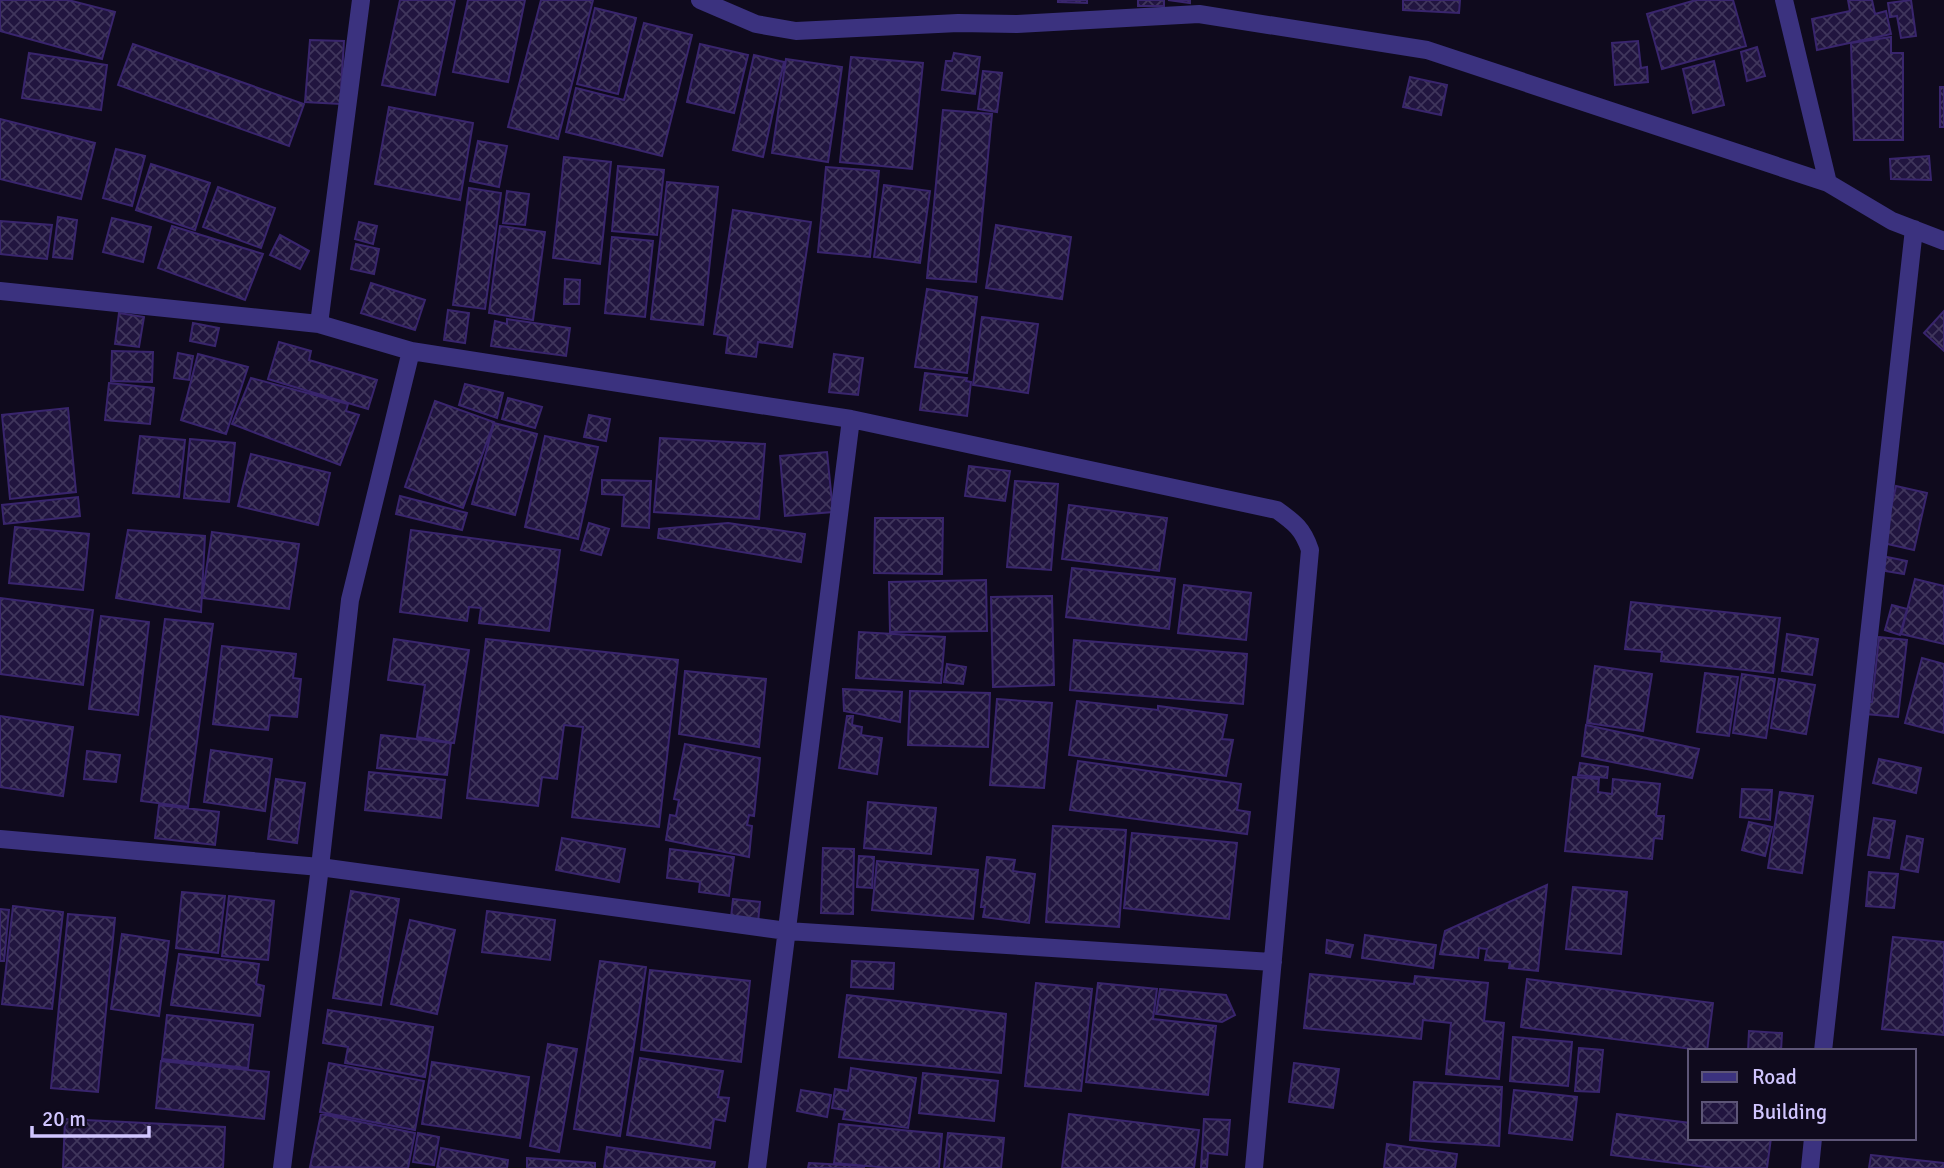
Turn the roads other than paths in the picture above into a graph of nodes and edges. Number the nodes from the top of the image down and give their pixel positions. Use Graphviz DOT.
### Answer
graph roads {
  1 [pos="361,0"];
  2 [pos="700,0"];
  3 [pos="1784,0"];
  4 [pos="1828,183"];
  5 [pos="1914,229"];
  6 [pos="1944,241"];
  7 [pos="0,291"];
  8 [pos="319,324"];
  9 [pos="411,351"];
  10 [pos="851,419"];
  11 [pos="0,839"];
  12 [pos="320,867"];
  13 [pos="787,931"];
  14 [pos="1273,962"];
  15 [pos="1823,1049"];
  16 [pos="1813,1140"];
  17 [pos="282,1168"];
  18 [pos="757,1168"];
  19 [pos="1254,1168"];
  20 [pos="1810,1168"];
  1 -- 8 [label="street"];
  2 -- 4 [label="street"];
  3 -- 4 [label="street"];
  4 -- 5 [label="street"];
  5 -- 6 [label="street"];
  5 -- 15 [label="street"];
  7 -- 8 [label="street"];
  8 -- 9 [label="street"];
  9 -- 10 [label="street"];
  9 -- 12 [label="street"];
  10 -- 13 [label="street"];
  10 -- 14 [label="street"];
  11 -- 12 [label="street"];
  12 -- 13 [label="street"];
  12 -- 17 [label="street"];
  13 -- 14 [label="street"];
  13 -- 18 [label="street"];
  14 -- 19 [label="street"];
  16 -- 20 [label="street"];
}
